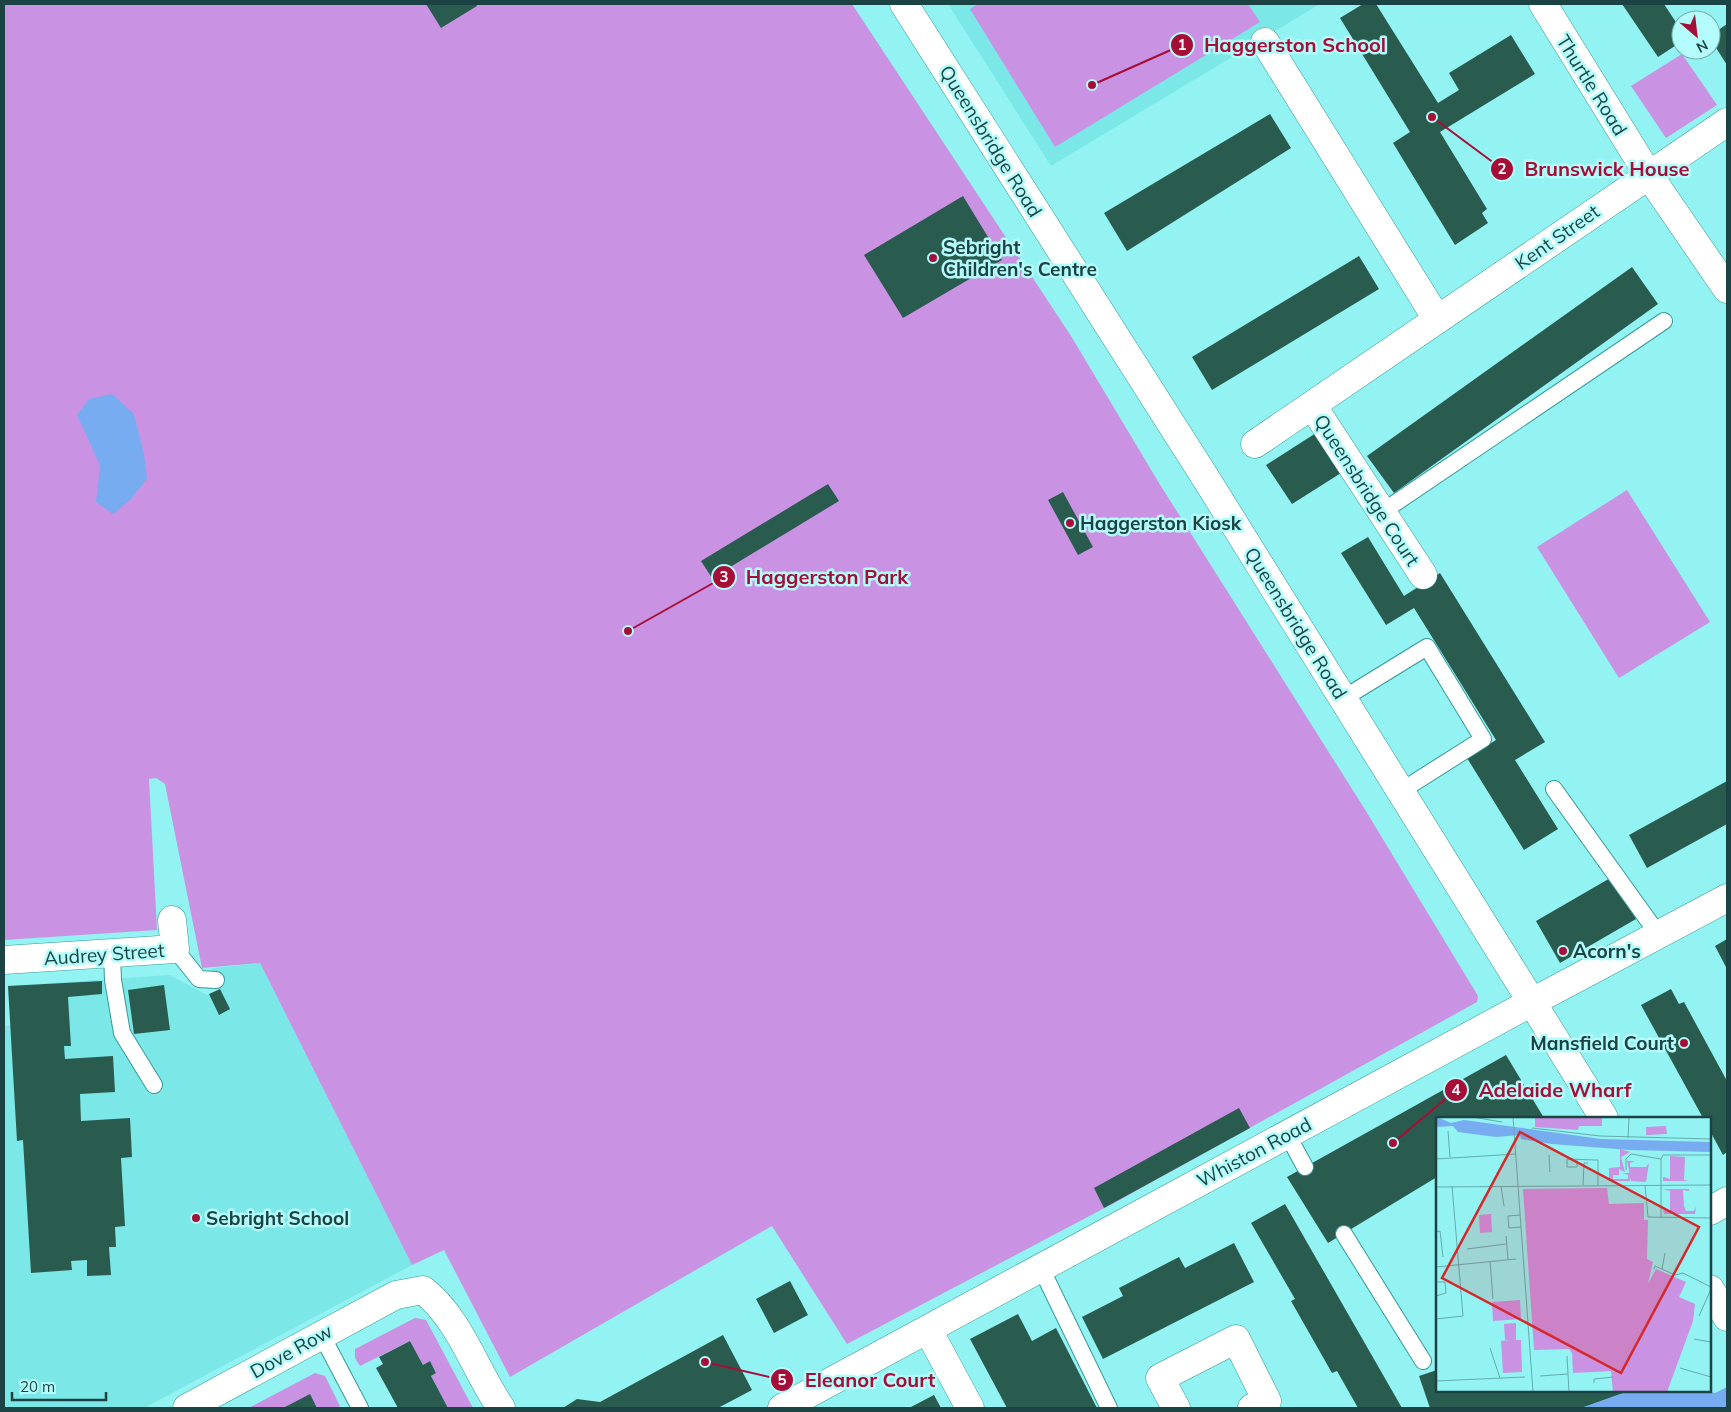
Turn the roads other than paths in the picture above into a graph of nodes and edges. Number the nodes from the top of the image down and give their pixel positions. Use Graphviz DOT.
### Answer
graph roads {
  1 [pos="904,4"];
  2 [pos="1543,4"];
  3 [pos="1265,42"];
  4 [pos="1727,122"];
  5 [pos="1648,174"];
  6 [pos="1727,289"];
  7 [pos="1437,319"];
  8 [pos="1664,321"];
  9 [pos="1312,405"];
  10 [pos="1255,444"];
  11 [pos="1382,512"];
  12 [pos="1423,575"];
  13 [pos="1344,698"];
  14 [pos="1554,789"];
  15 [pos="1401,790"];
  16 [pos="1727,898"];
  17 [pos="172,920"];
  18 [pos="1658,934"];
  19 [pos="175,949"];
  20 [pos="112,954"];
  21 [pos="4,960"];
  22 [pos="216,980"];
  23 [pos="1532,1002"];
  24 [pos="154,1085"];
  25 [pos="1603,1117"];
  26 [pos="1287,1134"];
  27 [pos="1305,1167"];
  28 [pos="1727,1201"];
  29 [pos="1711,1210"];
  30 [pos="1344,1234"];
  31 [pos="1041,1268"];
  32 [pos="1711,1291"];
  33 [pos="1727,1317"];
  34 [pos="928,1330"];
  35 [pos="321,1334"];
  36 [pos="1423,1361"];
  37 [pos="186,1408"];
  38 [pos="360,1408"];
  39 [pos="500,1408"];
  40 [pos="782,1408"];
  41 [pos="970,1408"];
  42 [pos="1109,1408"];
  43 [pos="1176,1408"];
  44 [pos="1252,1408"];
  1 -- 13 [label="street, Queensbridge Road"];
  2 -- 5 [label="street, Thurtle Road"];
  3 -- 7 [label="street"];
  4 -- 5 [label="street, Kent Street"];
  5 -- 6 [label="street, Thurtle Road"];
  5 -- 7 [label="street, Kent Street"];
  7 -- 9 [label="street, Kent Street"];
  8 -- 11 [label="lane"];
  9 -- 10 [label="street, Kent Street"];
  9 -- 11 [label="street, Queensbridge Court"];
  11 -- 12 [label="street, Queensbridge Court"];
  13 -- 15 [label="street, Queensbridge Road"];
  13 -- 15 [label="lane"];
  14 -- 18 [label="lane"];
  15 -- 23 [label="street, Queensbridge Road"];
  16 -- 18 [label="street, Whiston Road"];
  17 -- 19 [label="street, Audrey Street"];
  18 -- 23 [label="street, Whiston Road"];
  19 -- 20 [label="street, Audrey Street"];
  19 -- 22 [label="lane"];
  20 -- 21 [label="street, Audrey Street"];
  20 -- 24 [label="lane"];
  23 -- 25 [label="street, Queensbridge Road"];
  23 -- 26 [label="street, Whiston Road"];
  26 -- 27 [label="lane"];
  26 -- 31 [label="street, Whiston Road"];
  28 -- 29 [label="street"];
  30 -- 36 [label="lane"];
  31 -- 34 [label="street, Whiston Road"];
  31 -- 42 [label="lane"];
  32 -- 33 [label="street"];
  34 -- 40 [label="street, Whiston Road"];
  34 -- 41 [label="street"];
  35 -- 37 [label="street, Dove Row"];
  35 -- 38 [label="lane"];
  35 -- 39 [label="street, Dove Row"];
  43 -- 44 [label="street"];
}
